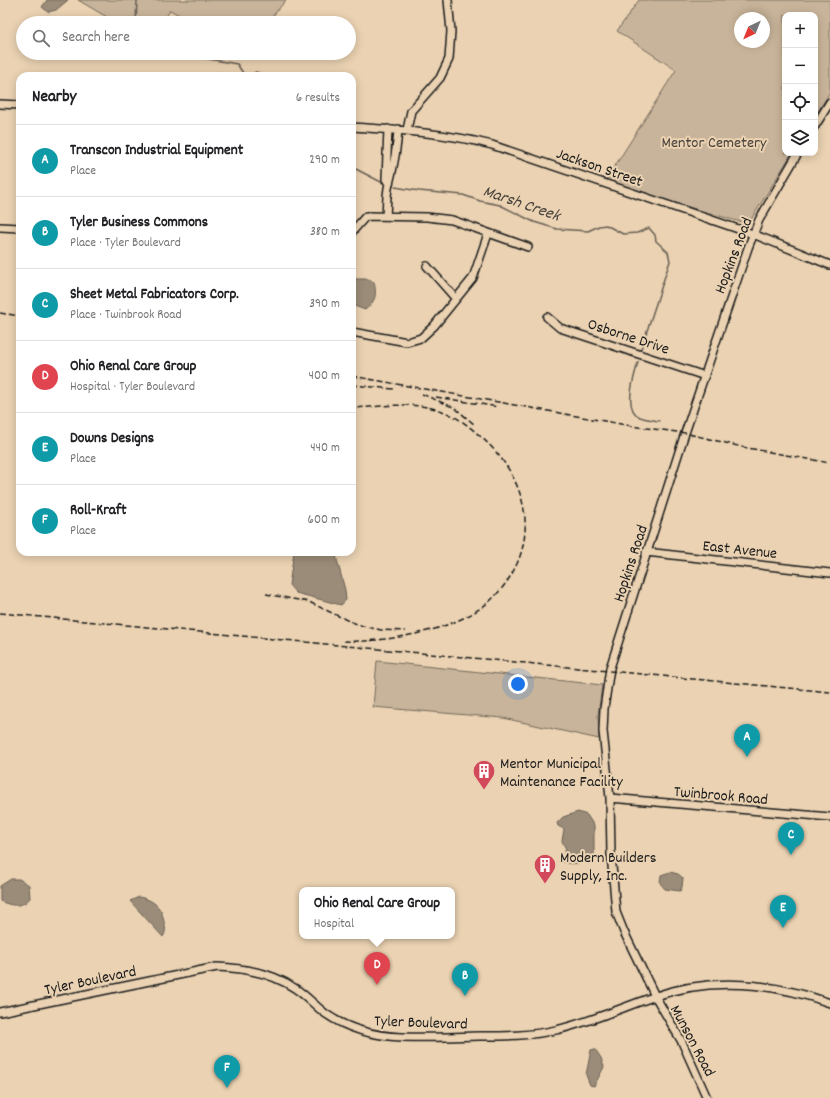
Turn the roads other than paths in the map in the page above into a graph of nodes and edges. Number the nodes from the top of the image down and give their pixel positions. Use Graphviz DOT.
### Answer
graph roads {
  1 [pos="448,0"];
  2 [pos="830,102"];
  3 [pos="0,104"];
  4 [pos="16,105"];
  5 [pos="818,121"];
  6 [pos="356,127"];
  7 [pos="388,129"];
  8 [pos="398,129"];
  9 [pos="407,130"];
  10 [pos="796,156"];
  11 [pos="389,184"];
  12 [pos="386,216"];
  13 [pos="0,227"];
  14 [pos="356,227"];
  15 [pos="16,228"];
  16 [pos="488,234"];
  17 [pos="753,234"];
  18 [pos="528,247"];
  19 [pos="830,265"];
  20 [pos="427,266"];
  21 [pos="456,299"];
  22 [pos="547,317"];
  23 [pos="356,333"];
  24 [pos="704,376"];
  25 [pos="646,552"];
  26 [pos="830,573"];
  27 [pos="610,798"];
  28 [pos="830,817"];
  29 [pos="655,996"];
  30 [pos="830,1003"];
  31 [pos="0,1012"];
  32 [pos="708,1098"];
  1 -- 9 [label="street"];
  2 -- 5 [label="street"];
  3 -- 4 [label="street"];
  6 -- 7 [label="street, Jackson Street"];
  7 -- 8 [label="street, Jackson Street"];
  7 -- 11 [label="street"];
  8 -- 9 [label="street, Jackson Street"];
  8 -- 11 [label="street"];
  9 -- 17 [label="street, Jackson Street"];
  10 -- 17 [label="street, Hopkins Road"];
  11 -- 12 [label="street"];
  12 -- 14 [label="street"];
  12 -- 16 [label="street"];
  13 -- 15 [label="street"];
  16 -- 18 [label="street"];
  16 -- 21 [label="street"];
  17 -- 19 [label="street, Jackson Street"];
  17 -- 24 [label="street, Hopkins Road"];
  20 -- 21 [label="street"];
  21 -- 23 [label="street"];
  22 -- 24 [label="street, Osborne Drive"];
  24 -- 25 [label="street, Hopkins Road"];
  25 -- 26 [label="street, East Avenue"];
  25 -- 27 [label="street, Hopkins Road"];
  27 -- 28 [label="street, Twinbrook Road"];
  27 -- 29 [label="street, Hopkins Road"];
  29 -- 30 [label="street, Tyler Boulevard"];
  29 -- 31 [label="street, Tyler Boulevard"];
  29 -- 32 [label="street, Munson Road"];
}
